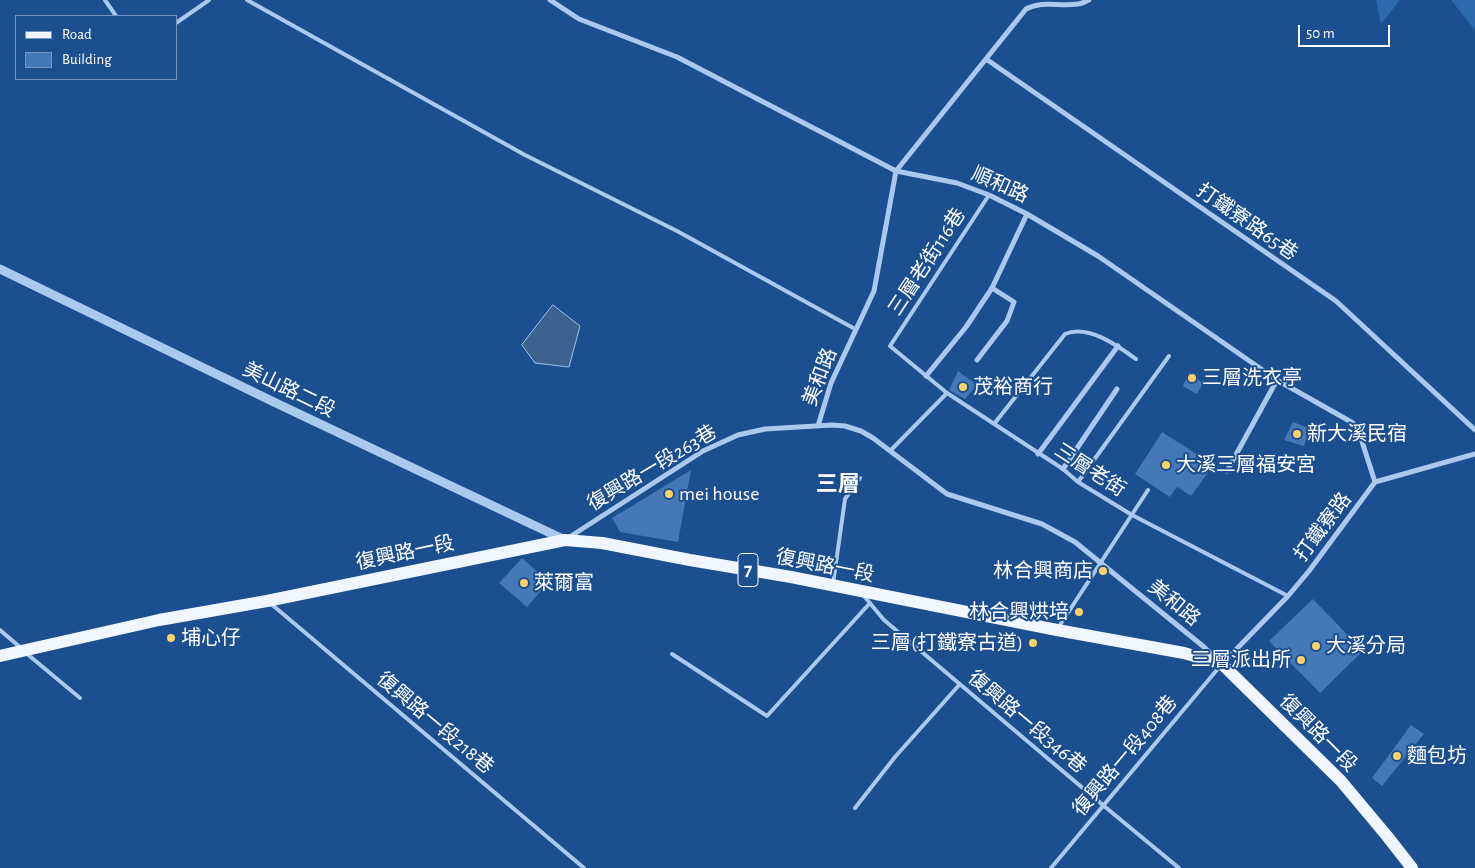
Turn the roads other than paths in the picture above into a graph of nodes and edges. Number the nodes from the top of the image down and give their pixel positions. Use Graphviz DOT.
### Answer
graph roads {
  1 [pos="105,0"];
  2 [pos="209,0"];
  3 [pos="247,0"];
  4 [pos="550,0"];
  5 [pos="1090,0"];
  6 [pos="115,15"];
  7 [pos="178,22"];
  8 [pos="986,59"];
  9 [pos="896,171"];
  10 [pos="989,195"];
  11 [pos="1027,214"];
  12 [pos="0,269"];
  13 [pos="992,288"];
  14 [pos="855,329"];
  15 [pos="890,346"];
  16 [pos="1118,346"];
  17 [pos="1169,356"];
  18 [pos="1136,359"];
  19 [pos="977,360"];
  20 [pos="926,376"];
  21 [pos="1277,380"];
  22 [pos="1117,389"];
  23 [pos="947,393"];
  24 [pos="994,424"];
  25 [pos="818,426"];
  26 [pos="1475,430"];
  27 [pos="891,450"];
  28 [pos="1038,454"];
  29 [pos="1475,454"];
  30 [pos="1063,469"];
  31 [pos="1227,470"];
  32 [pos="860,478"];
  33 [pos="1078,482"];
  34 [pos="1375,482"];
  35 [pos="1148,490"];
  36 [pos="1132,515"];
  37 [pos="565,540"];
  38 [pos="1101,562"];
  39 [pos="832,586"];
  40 [pos="861,592"];
  41 [pos="1288,596"];
  42 [pos="267,601"];
  43 [pos="870,603"];
  44 [pos="0,630"];
  45 [pos="1057,630"];
  46 [pos="24,651"];
  47 [pos="672,654"];
  48 [pos="0,656"];
  49 [pos="1222,664"];
  50 [pos="960,684"];
  51 [pos="80,698"];
  52 [pos="1104,806"];
  53 [pos="855,808"];
  54 [pos="584,868"];
  55 [pos="1051,868"];
  56 [pos="1179,868"];
  57 [pos="1412,868"];
  1 -- 6 [label="lane"];
  2 -- 7 [label="lane"];
  3 -- 14 [label="lane"];
  4 -- 9 [label="street, 順和路"];
  5 -- 8 [label="street, 美和路"];
  8 -- 9 [label="street, 美和路"];
  8 -- 26 [label="street, 打鐵寮路65巷"];
  9 -- 10 [label="street, 順和路"];
  9 -- 14 [label="street, 美和路"];
  10 -- 11 [label="street, 順和路"];
  10 -- 15 [label="lane, 三層老街116巷"];
  11 -- 13 [label="street"];
  11 -- 21 [label="street, 順和路"];
  12 -- 37 [label="street, 美山路二段"];
  13 -- 19 [label="street"];
  13 -- 20 [label="street"];
  14 -- 25 [label="street, 美和路"];
  15 -- 20 [label="lane, 三層老街"];
  16 -- 18 [label="lane"];
  16 -- 24 [label="lane"];
  16 -- 28 [label="street"];
  17 -- 33 [label="lane"];
  20 -- 23 [label="lane, 三層老街"];
  21 -- 31 [label="street"];
  21 -- 34 [label="street, 順和路"];
  22 -- 30 [label="street"];
  23 -- 24 [label="lane, 三層老街"];
  23 -- 27 [label="lane"];
  24 -- 28 [label="lane, 三層老街"];
  25 -- 27 [label="street, 美和路"];
  25 -- 37 [label="street, 復興路一段263巷"];
  27 -- 38 [label="street, 美和路"];
  28 -- 30 [label="lane, 三層老街"];
  29 -- 34 [label="street, 打鐵寮路"];
  30 -- 33 [label="lane, 三層老街"];
  32 -- 39 [label="lane"];
  33 -- 36 [label="lane, 三層老街"];
  34 -- 41 [label="street, 打鐵寮路"];
  35 -- 36 [label="lane"];
  36 -- 38 [label="lane"];
  36 -- 41 [label="lane, 三層老街"];
  37 -- 39 [label="main road, 復興路一段 / 7"];
  37 -- 42 [label="main road, 復興路一段 / 7"];
  38 -- 45 [label="lane"];
  38 -- 49 [label="street, 美和路"];
  39 -- 40 [label="main road, 復興路一段 / 7"];
  40 -- 43 [label="lane, 復興路一段346巷"];
  40 -- 45 [label="main road, 復興路一段 / 7"];
  41 -- 49 [label="street, 打鐵寮路"];
  42 -- 46 [label="main road, 復興路一段 / 7"];
  42 -- 54 [label="lane, 復興路一段218巷"];
  43 -- 47 [label="lane"];
  43 -- 50 [label="lane, 復興路一段346巷"];
  44 -- 46 [label="lane"];
  45 -- 49 [label="main road, 復興路一段 / 7"];
  46 -- 48 [label="main road, 復興路一段 / 7"];
  46 -- 51 [label="lane"];
  49 -- 52 [label="lane, 復興路一段408巷"];
  49 -- 57 [label="main road, 復興路一段 / 7"];
  50 -- 52 [label="lane, 復興路一段346巷"];
  50 -- 53 [label="lane"];
  52 -- 55 [label="lane, 復興路一段408巷"];
  52 -- 56 [label="lane, 復興路一段346巷"];
}
